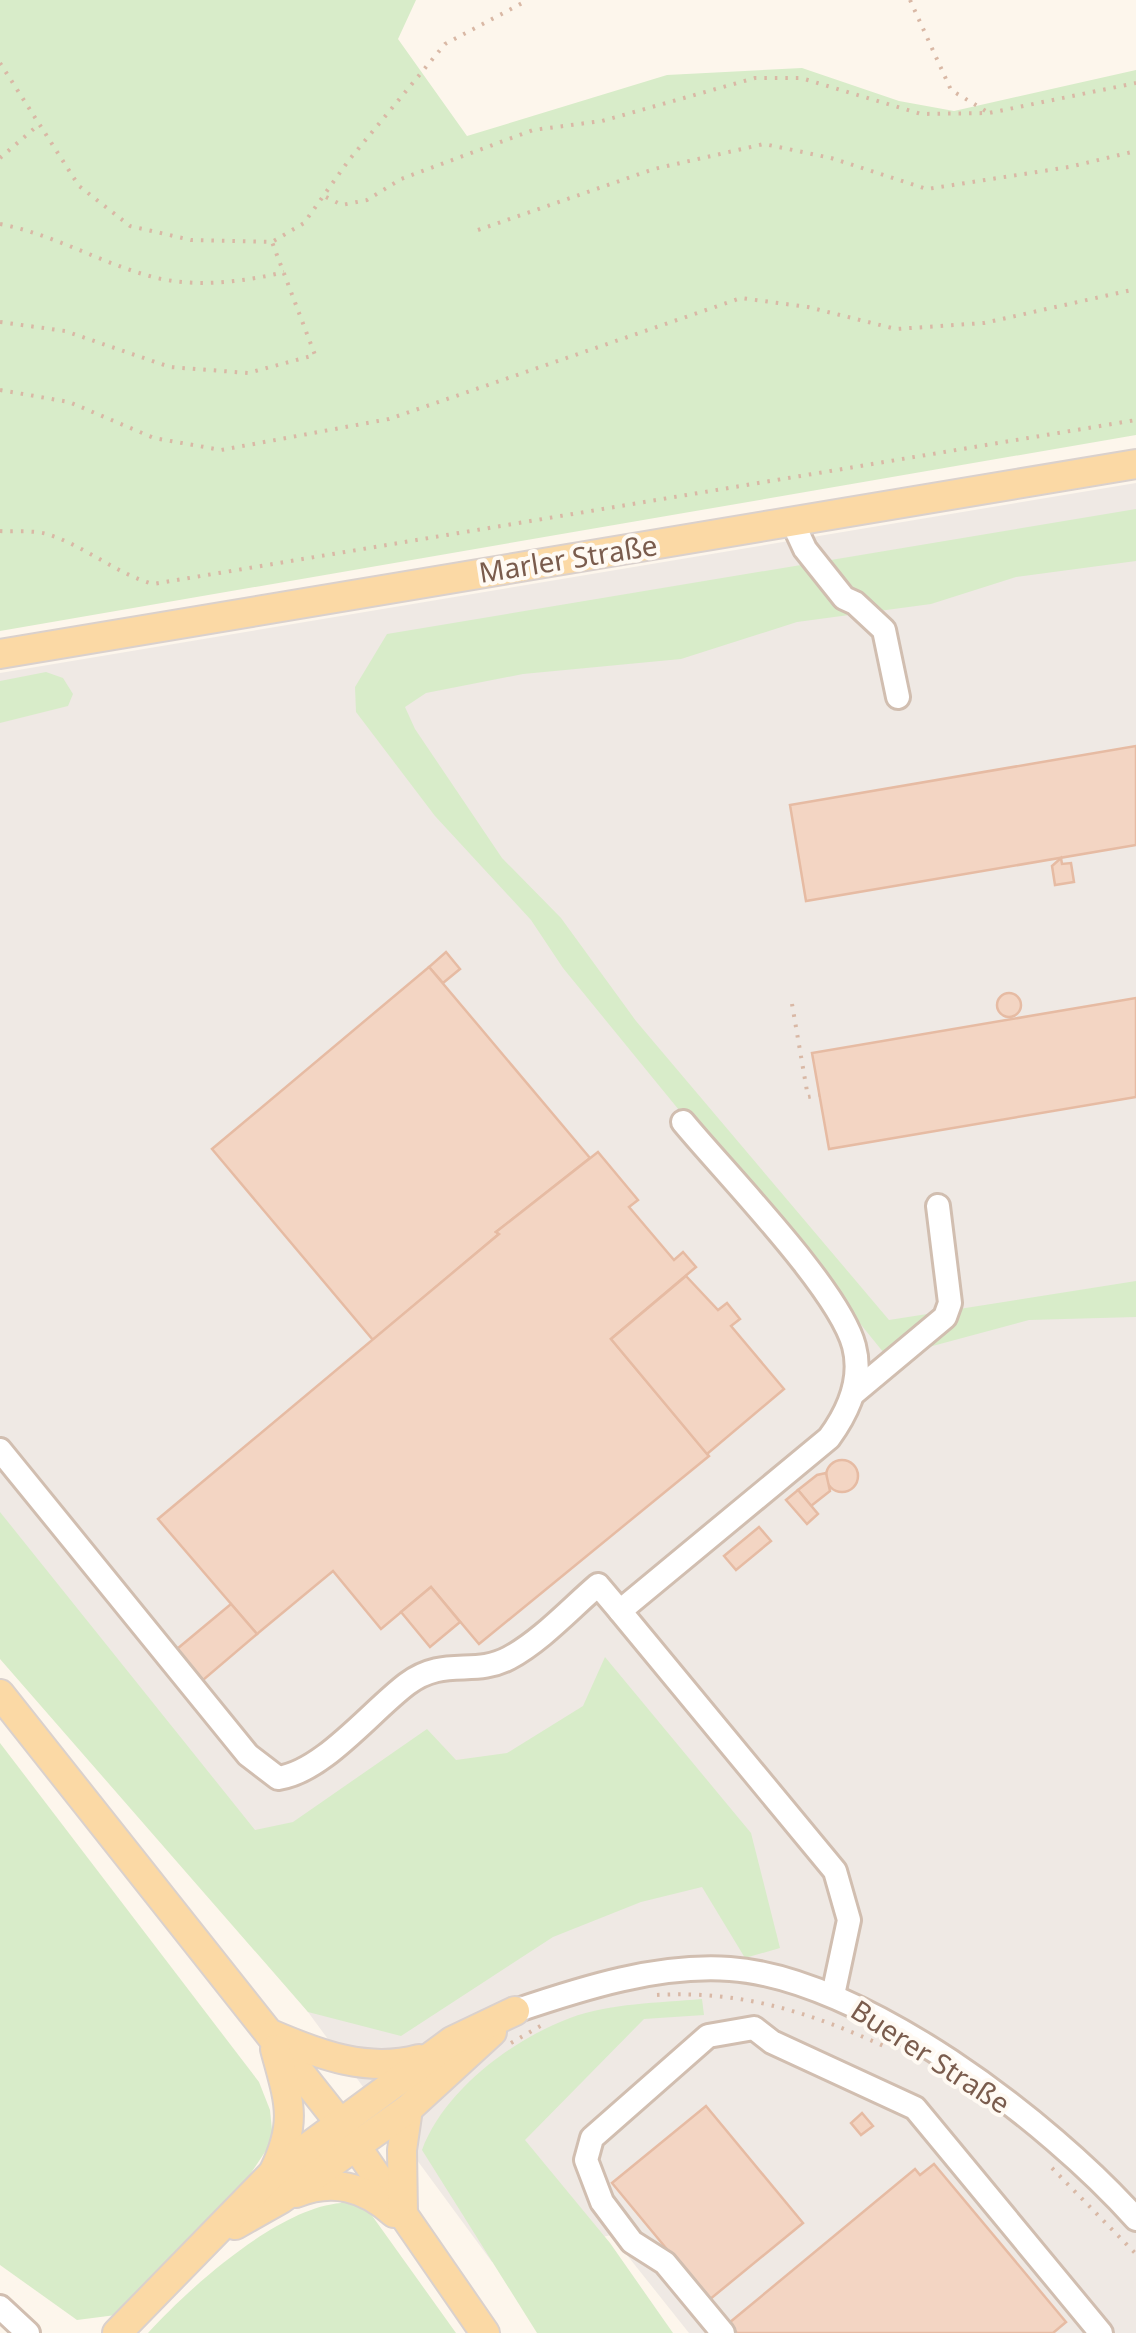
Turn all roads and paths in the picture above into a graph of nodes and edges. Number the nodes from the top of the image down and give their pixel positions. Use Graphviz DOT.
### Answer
graph roads {
  1 [pos="528,0"];
  2 [pos="910,0"];
  3 [pos="0,63"];
  4 [pos="1136,82"];
  5 [pos="989,113"];
  6 [pos="38,126"];
  7 [pos="1136,151"];
  8 [pos="0,158"];
  9 [pos="326,197"];
  10 [pos="0,224"];
  11 [pos="478,230"];
  12 [pos="272,242"];
  13 [pos="284,272"];
  14 [pos="1136,289"];
  15 [pos="0,322"];
  16 [pos="0,390"];
  17 [pos="1136,420"];
  18 [pos="1136,464"];
  19 [pos="792,521"];
  20 [pos="0,531"];
  21 [pos="0,654"];
  22 [pos="898,697"];
  23 [pos="792,1004"];
  24 [pos="819,1095"];
  25 [pos="682,1122"];
  26 [pos="938,1206"];
  27 [pos="854,1392"];
  28 [pos="0,1450"];
  29 [pos="620,1610"];
  30 [pos="0,1694"];
  31 [pos="833,1995"];
  32 [pos="645,1996"];
  33 [pos="515,2010"];
  34 [pos="552,2020"];
  35 [pos="271,2034"];
  36 [pos="501,2050"];
  37 [pos="901,2054"];
  38 [pos="432,2056"];
  39 [pos="408,2109"];
  40 [pos="348,2134"];
  41 [pos="1051,2167"];
  42 [pos="277,2186"];
  43 [pos="403,2213"];
  44 [pos="1136,2219"];
  45 [pos="422,2241"];
  46 [pos="1136,2254"];
  47 [pos="0,2307"];
  48 [pos="28,2333"];
  49 [pos="117,2333"];
  50 [pos="485,2333"];
  51 [pos="723,2333"];
  52 [pos="1102,2333"];
  1 -- 9 [label="path"];
  2 -- 5 [label="path"];
  3 -- 6 [label="path"];
  4 -- 5 [label="path"];
  5 -- 9 [label="path"];
  6 -- 8 [label="path"];
  6 -- 12 [label="path"];
  7 -- 11 [label="path"];
  9 -- 12 [label="path"];
  10 -- 13 [label="path"];
  12 -- 13 [label="path"];
  13 -- 15 [label="path"];
  14 -- 16 [label="path"];
  17 -- 20 [label="path"];
  18 -- 19 [label="main road, Marler Straße"];
  19 -- 21 [label="main road, Marler Straße"];
  19 -- 22 [label="street"];
  23 -- 24 [label="path"];
  25 -- 27 [label="street"];
  26 -- 27 [label="street"];
  27 -- 29 [label="street"];
  28 -- 29 [label="street"];
  29 -- 31 [label="street"];
  30 -- 35 [label="main road"];
  31 -- 33 [label="street, Buerer Straße"];
  31 -- 44 [label="street, Buerer Straße"];
  32 -- 37 [label="path"];
  33 -- 38 [label="main road"];
  33 -- 39 [label="main road"];
  34 -- 36 [label="path"];
  35 -- 38 [label="main road"];
  35 -- 40 [label="main road"];
  35 -- 42 [label="main road"];
  38 -- 40 [label="main road"];
  39 -- 40 [label="main road"];
  39 -- 43 [label="main road"];
  40 -- 42 [label="main road"];
  40 -- 43 [label="main road"];
  41 -- 46 [label="path"];
  42 -- 45 [label="main road"];
  42 -- 49 [label="main road"];
  43 -- 45 [label="main road"];
  45 -- 50 [label="main road"];
  47 -- 48 [label="street"];
  51 -- 52 [label="street"];
}
